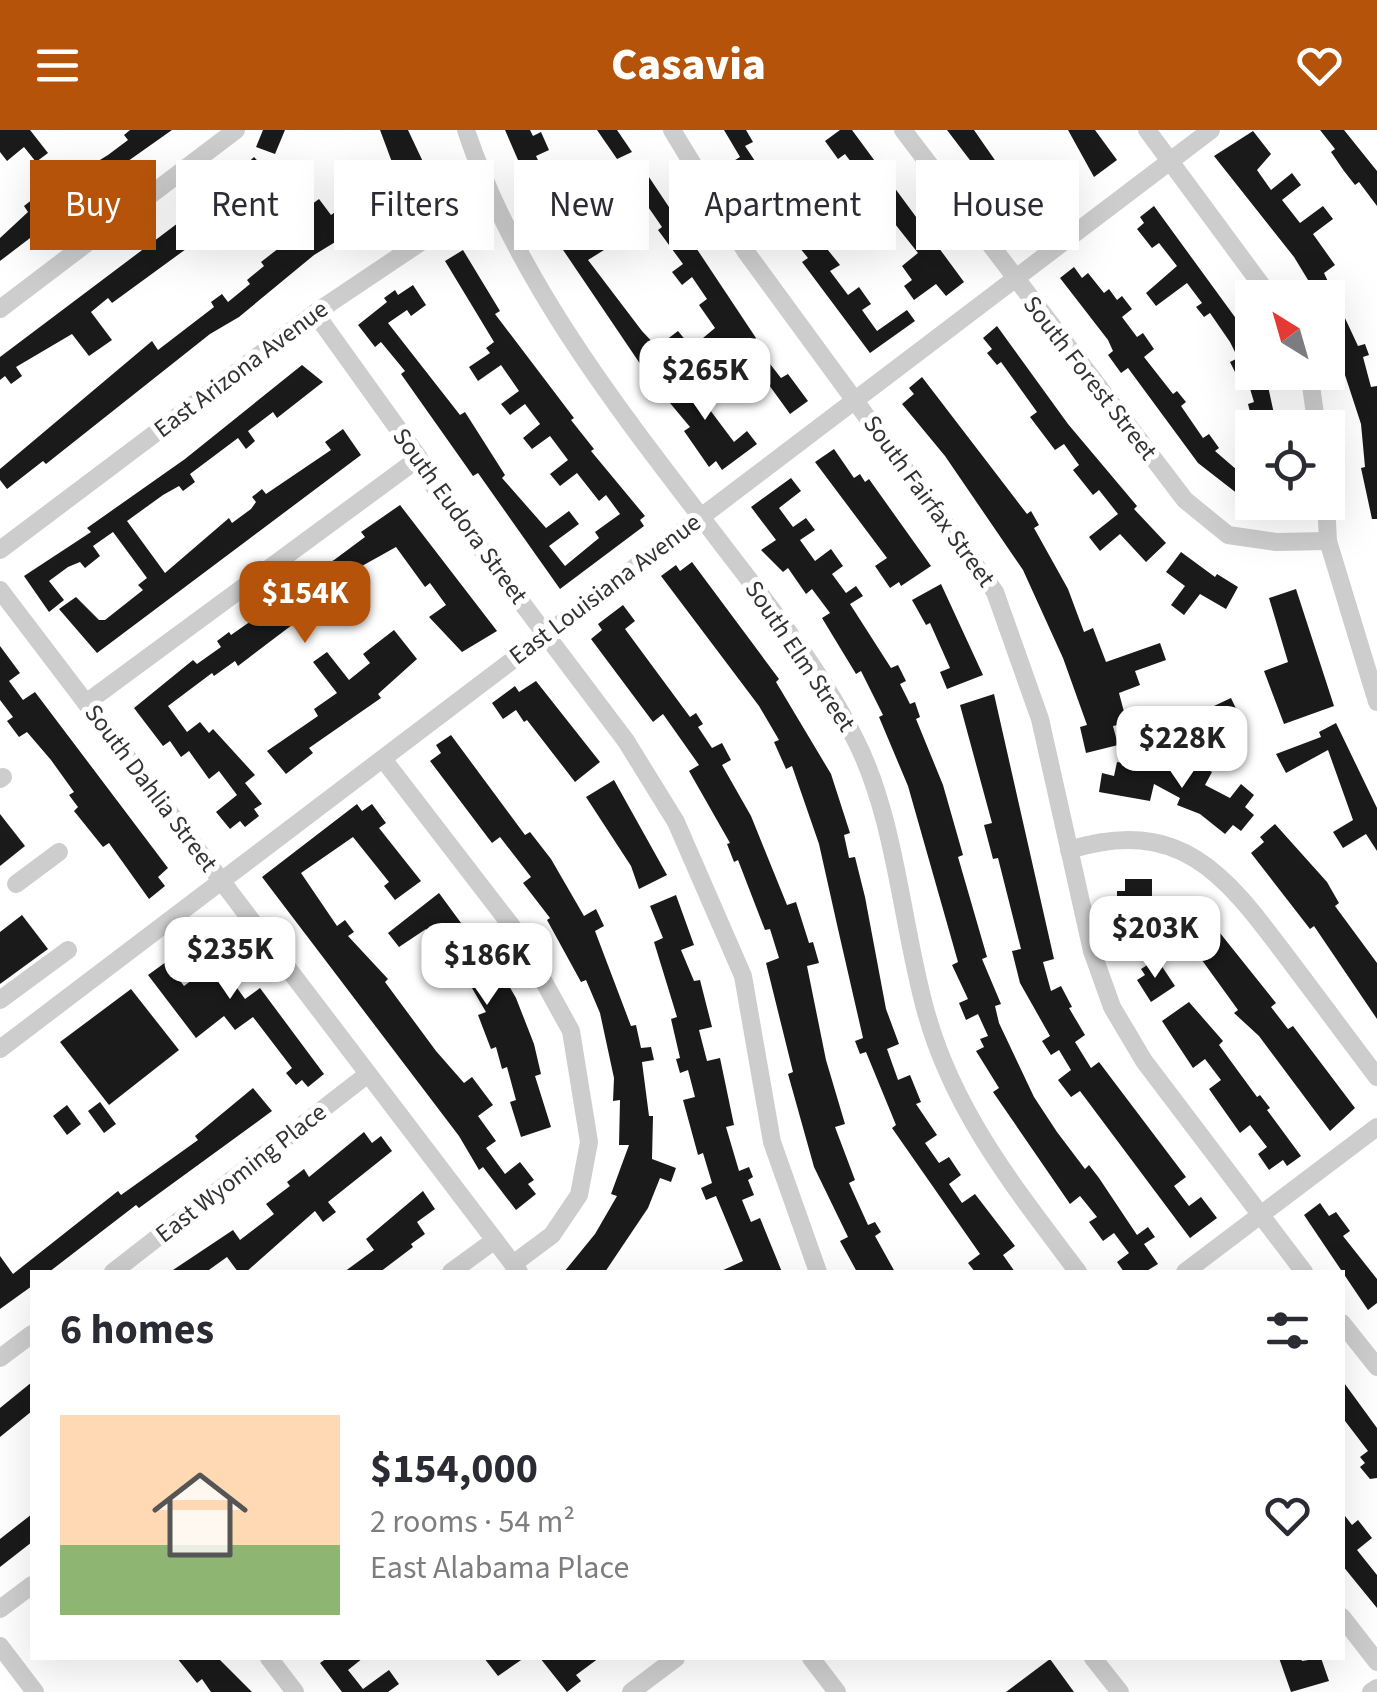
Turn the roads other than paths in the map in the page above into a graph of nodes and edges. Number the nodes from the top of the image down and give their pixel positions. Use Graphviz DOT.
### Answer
graph roads {
  1 [pos="236,130"];
  2 [pos="466,130"];
  3 [pos="672,130"];
  4 [pos="903,130"];
  5 [pos="1147,130"];
  6 [pos="1212,130"];
  7 [pos="476,160"];
  8 [pos="1170,161"];
  9 [pos="494,207"];
  10 [pos="408,250"];
  11 [pos="1014,280"];
  12 [pos="1259,280"];
  13 [pos="0,309"];
  14 [pos="314,313"];
  15 [pos="856,398"];
  16 [pos="419,458"];
  17 [pos="701,516"];
  18 [pos="1327,520"];
  19 [pos="1328,541"];
  20 [pos="0,550"];
  21 [pos="0,590"];
  22 [pos="546,634"];
  23 [pos="1377,702"];
  24 [pos="86,703"];
  25 [pos="382,759"];
  26 [pos="1069,850"];
  27 [pos="59,852"];
  28 [pos="221,881"];
  29 [pos="16,884"];
  30 [pos="68,950"];
  31 [pos="0,1000"];
  32 [pos="0,1049"];
  33 [pos="368,1074"];
  34 [pos="1377,1077"];
  35 [pos="1377,1127"];
  36 [pos="1260,1216"];
  37 [pos="495,1240"];
  38 [pos="516,1268"];
  39 [pos="116,1270"];
  40 [pos="454,1270"];
  41 [pos="817,1270"];
  42 [pos="1077,1270"];
  43 [pos="1188,1270"];
  44 [pos="1302,1270"];
  45 [pos="1345,1326"];
  46 [pos="30,1336"];
  47 [pos="0,1358"];
  48 [pos="1377,1367"];
  49 [pos="30,1586"];
  50 [pos="0,1609"];
  51 [pos="1345,1621"];
  52 [pos="0,1646"];
  53 [pos="271,1660"];
  54 [pos="673,1660"];
  55 [pos="812,1660"];
  56 [pos="1095,1660"];
  57 [pos="1377,1662"];
  58 [pos="35,1692"];
  59 [pos="295,1692"];
  60 [pos="631,1692"];
  61 [pos="837,1692"];
  62 [pos="1120,1692"];
  1 -- 13 [label="street"];
  2 -- 7 [label="street, South Elm Street"];
  3 -- 15 [label="street, South Fairfax Street"];
  4 -- 11 [label="street, South Forest Street"];
  5 -- 8 [label="street"];
  6 -- 8 [label="street, East Louisiana Avenue"];
  8 -- 11 [label="street, East Louisiana Avenue"];
  8 -- 12 [label="street"];
  9 -- 17 [label="street, South Elm Street"];
  10 -- 14 [label="street, East Arizona Avenue"];
  11 -- 15 [label="street, East Louisiana Avenue"];
  11 -- 19 [label="street, South Forest Street"];
  14 -- 16 [label="street, South Eudora Street"];
  14 -- 20 [label="street, East Arizona Avenue"];
  15 -- 17 [label="street, East Louisiana Avenue"];
  15 -- 26 [label="street, South Fairfax Street"];
  16 -- 22 [label="street, South Eudora Street"];
  16 -- 24 [label="street"];
  17 -- 22 [label="street, East Louisiana Avenue"];
  17 -- 42 [label="street, South Elm Street"];
  18 -- 19 [label="street"];
  19 -- 23 [label="street"];
  21 -- 24 [label="street, South Dahlia Street"];
  22 -- 25 [label="street, East Louisiana Avenue"];
  22 -- 41 [label="street, South Eudora Street"];
  24 -- 28 [label="street, South Dahlia Street"];
  25 -- 28 [label="street, East Louisiana Avenue"];
  25 -- 38 [label="street"];
  26 -- 34 [label="street"];
  26 -- 36 [label="street, South Fairfax Street"];
  27 -- 29 [label="street"];
  28 -- 32 [label="street, East Louisiana Avenue"];
  28 -- 33 [label="street, South Dahlia Street"];
  30 -- 31 [label="street"];
  33 -- 37 [label="street, South Dahlia Street"];
  33 -- 39 [label="street, East Wyoming Place"];
  35 -- 36 [label="street"];
  36 -- 43 [label="street"];
  36 -- 44 [label="street, South Fairfax Street"];
  37 -- 38 [label="street, South Dahlia Street"];
  37 -- 40 [label="street"];
  45 -- 48 [label="street"];
  46 -- 47 [label="street"];
  49 -- 50 [label="street"];
  51 -- 57 [label="street"];
  52 -- 58 [label="street"];
  53 -- 59 [label="street"];
  54 -- 60 [label="street"];
  55 -- 61 [label="street"];
  56 -- 62 [label="street"];
}
